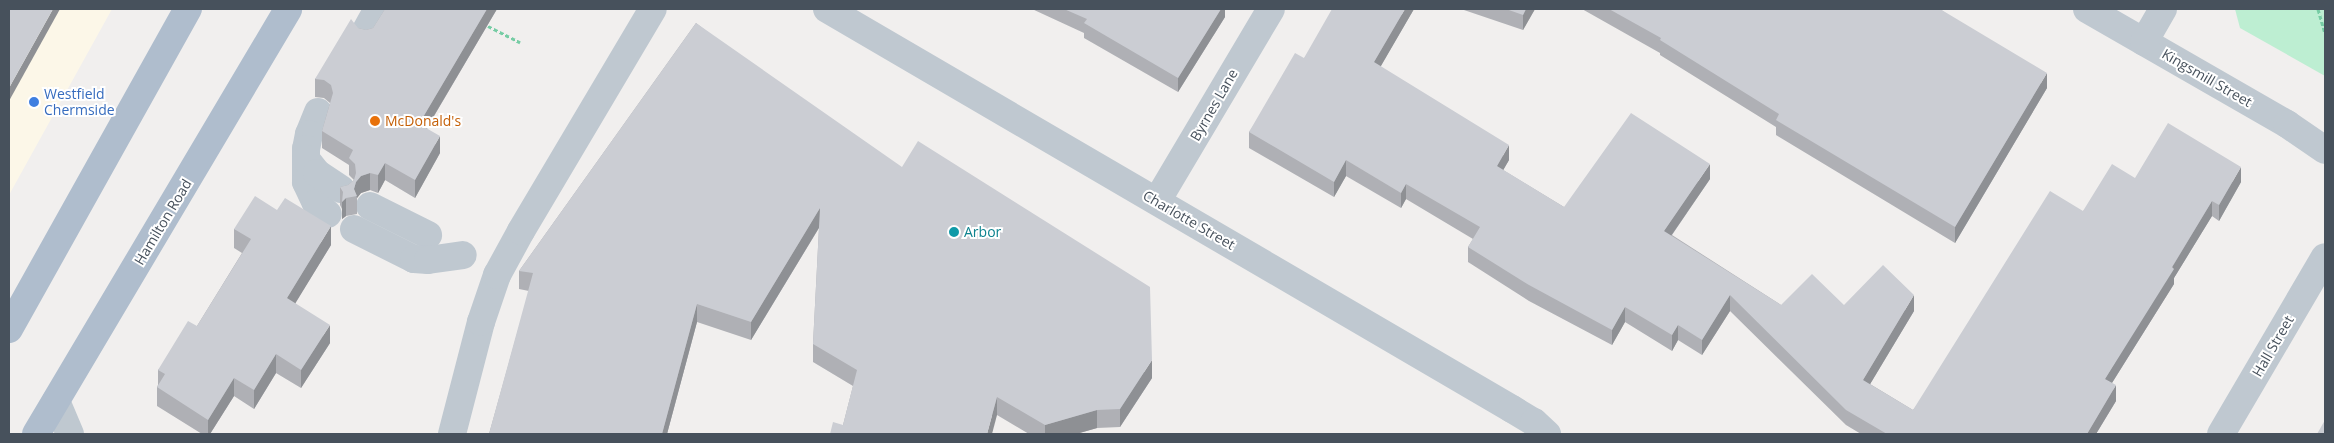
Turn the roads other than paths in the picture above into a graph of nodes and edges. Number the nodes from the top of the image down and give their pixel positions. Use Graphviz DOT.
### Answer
graph roads {
  1 [pos="188,9"];
  2 [pos="288,9"];
  3 [pos="653,9"];
  4 [pos="827,9"];
  5 [pos="1271,9"];
  6 [pos="2087,9"];
  7 [pos="2163,9"];
  8 [pos="2144,42"];
  9 [pos="318,112"];
  10 [pos="2325,150"];
  11 [pos="306,159"];
  12 [pos="341,189"];
  13 [pos="1157,202"];
  14 [pos="370,206"];
  15 [pos="328,214"];
  16 [pos="354,229"];
  17 [pos="428,235"];
  18 [pos="464,255"];
  19 [pos="2325,257"];
  20 [pos="9,329"];
  21 [pos="56,401"];
  22 [pos="36,434"];
  23 [pos="70,434"];
  24 [pos="452,434"];
  25 [pos="1547,434"];
  26 [pos="2221,434"];
  1 -- 20 [label="main road"];
  2 -- 21 [label="main road, Hamilton Road"];
  3 -- 24 [label="street"];
  4 -- 13 [label="street, Charlotte Street"];
  5 -- 13 [label="street, Byrnes Lane"];
  6 -- 8 [label="street, Kingsmill Street"];
  7 -- 8 [label="street"];
  8 -- 10 [label="street, Kingsmill Street"];
  9 -- 11 [label="street"];
  11 -- 12 [label="street"];
  11 -- 15 [label="street"];
  13 -- 25 [label="street, Charlotte Street"];
  14 -- 17 [label="street"];
  16 -- 18 [label="street"];
  19 -- 26 [label="street, Hall Street"];
  21 -- 22 [label="main road, Hamilton Road"];
  21 -- 23 [label="street"];
}
